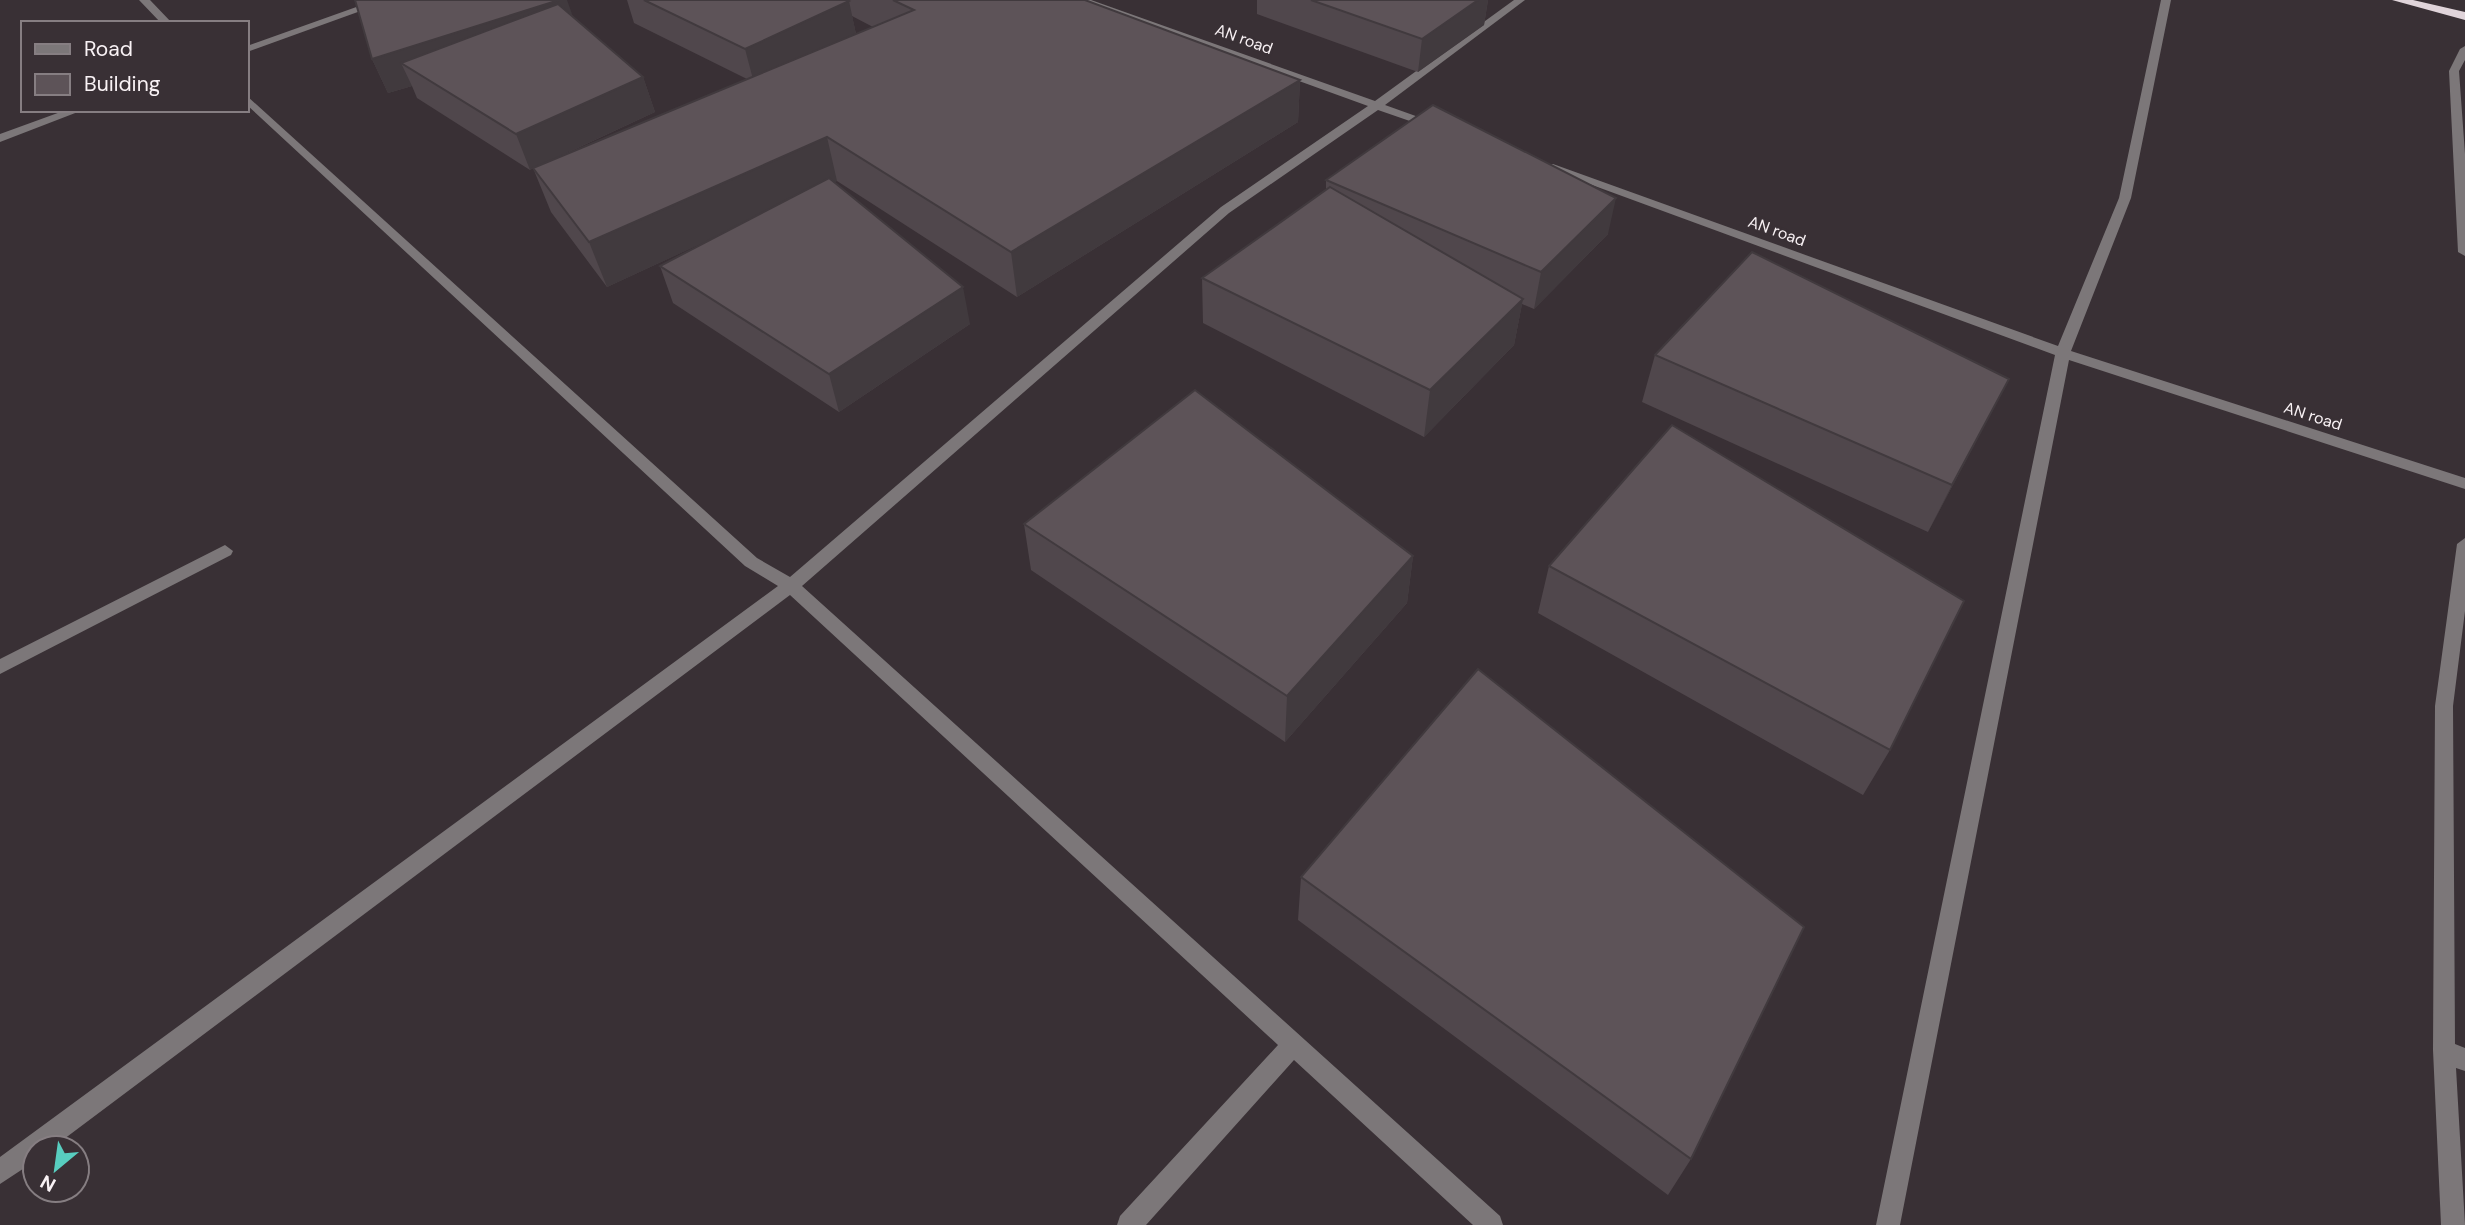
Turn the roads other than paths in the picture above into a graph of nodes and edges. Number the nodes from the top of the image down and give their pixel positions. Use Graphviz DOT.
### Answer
graph roads {
  1 [pos="144,0"];
  2 [pos="386,0"];
  3 [pos="1082,0"];
  4 [pos="1520,0"];
  5 [pos="2165,0"];
  6 [pos="2398,0"];
  7 [pos="2465,16"];
  8 [pos="165,21"];
  9 [pos="248,49"];
  10 [pos="2465,49"];
  11 [pos="248,100"];
  12 [pos="1374,104"];
  13 [pos="72,112"];
  14 [pos="1452,132"];
  15 [pos="0,138"];
  16 [pos="1530,160"];
  17 [pos="2465,252"];
  18 [pos="2063,353"];
  19 [pos="2465,484"];
  20 [pos="2465,544"];
  21 [pos="225,551"];
  22 [pos="791,586"];
  23 [pos="0,667"];
  24 [pos="1293,1045"];
  25 [pos="2444,1049"];
  26 [pos="2465,1060"];
  27 [pos="0,1172"];
  28 [pos="1129,1225"];
  29 [pos="1491,1225"];
  30 [pos="1888,1225"];
  31 [pos="2453,1225"];
  1 -- 8 [label="street"];
  2 -- 9 [label="street"];
  3 -- 12 [label="street, AN road"];
  4 -- 12 [label="street"];
  5 -- 18 [label="street"];
  6 -- 7 [label="highway"];
  10 -- 17 [label="street"];
  11 -- 22 [label="street"];
  12 -- 14 [label="street, AN road"];
  12 -- 22 [label="street"];
  13 -- 15 [label="street"];
  16 -- 18 [label="street, AN road"];
  18 -- 19 [label="street, AN road"];
  18 -- 30 [label="street"];
  20 -- 25 [label="street"];
  21 -- 23 [label="street"];
  22 -- 24 [label="street"];
  22 -- 27 [label="street"];
  24 -- 28 [label="street"];
  24 -- 29 [label="street"];
  25 -- 26 [label="street"];
  25 -- 31 [label="street"];
}
